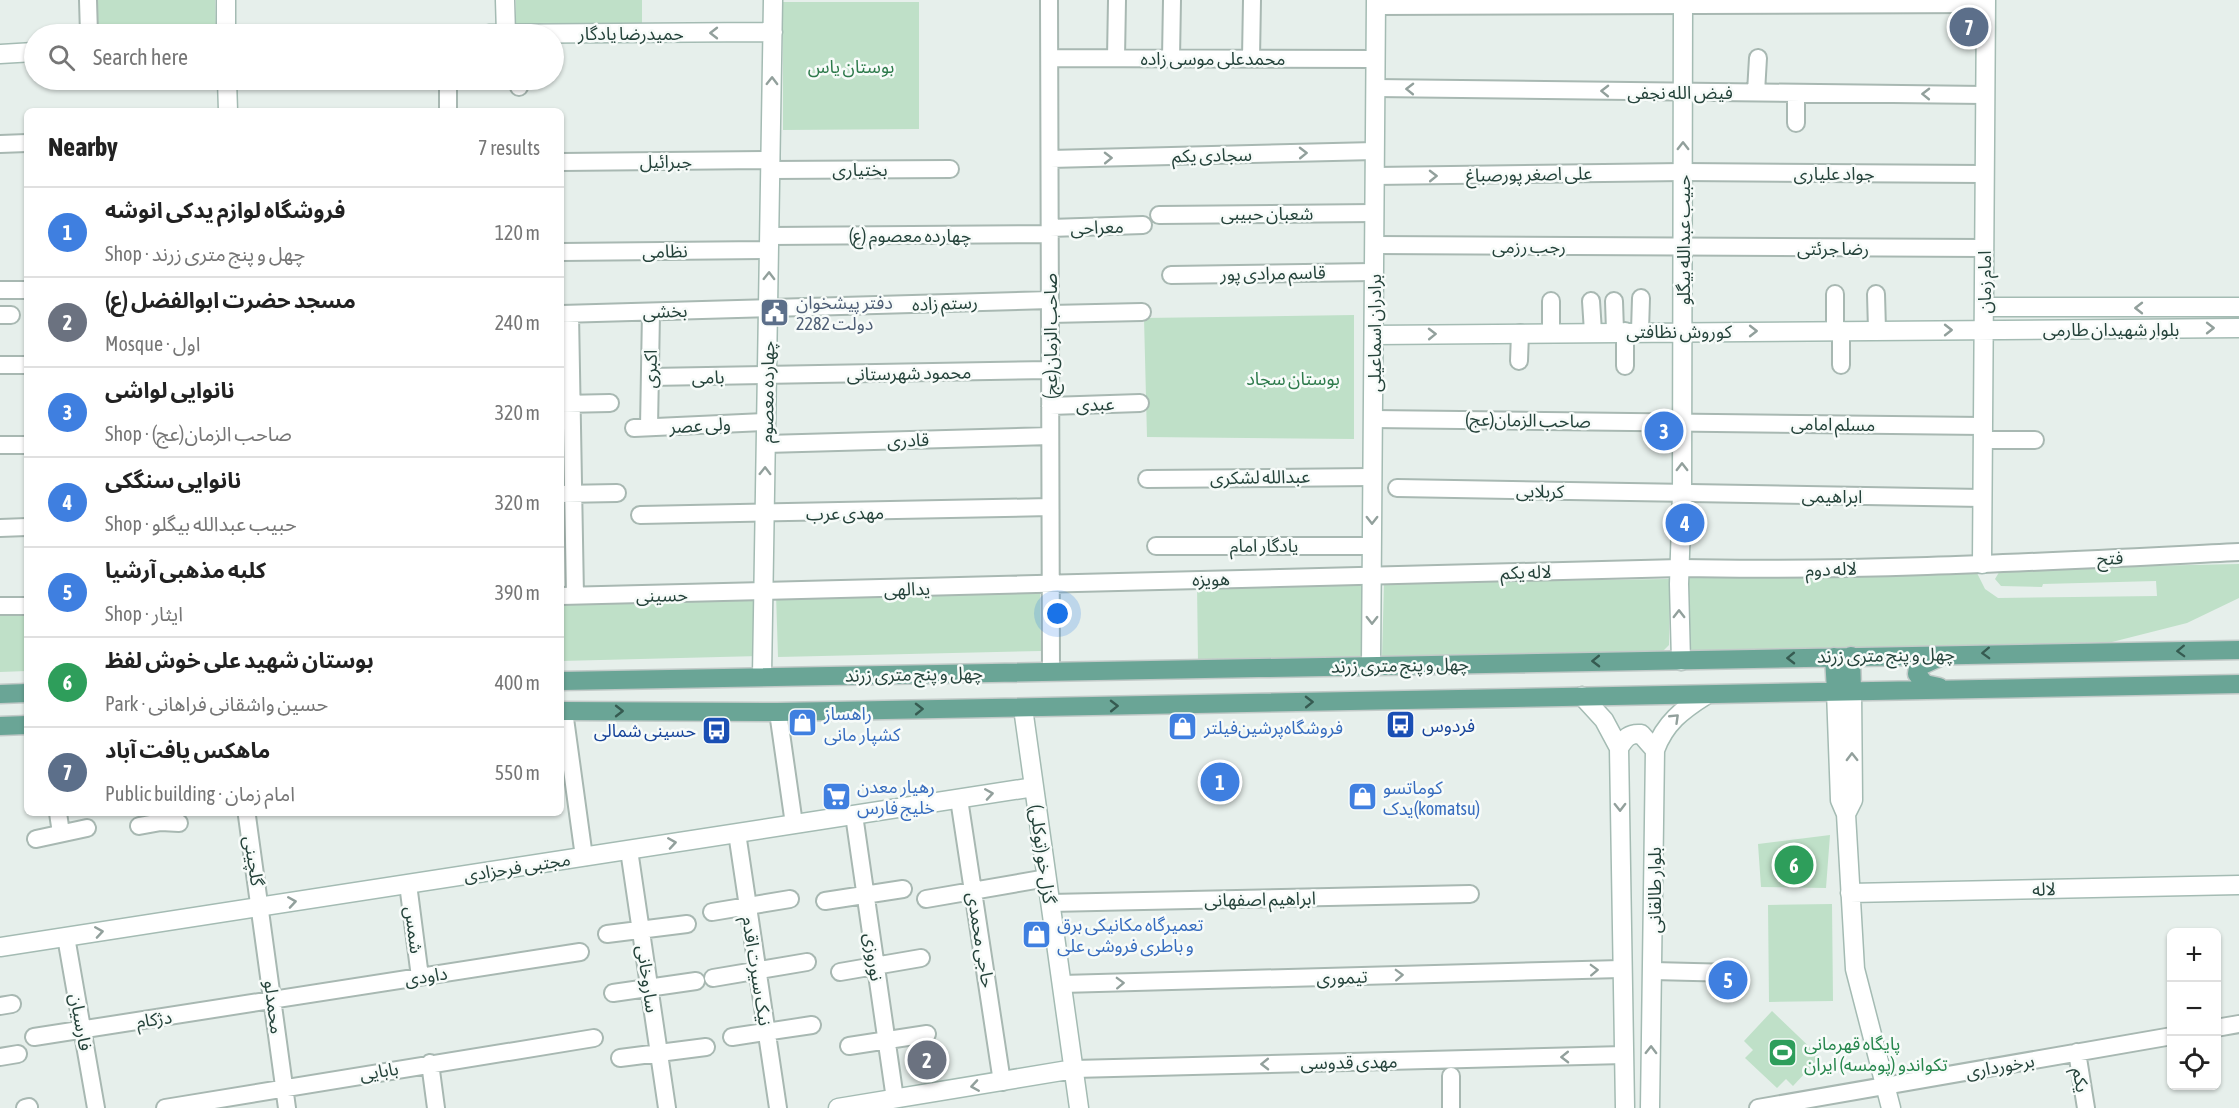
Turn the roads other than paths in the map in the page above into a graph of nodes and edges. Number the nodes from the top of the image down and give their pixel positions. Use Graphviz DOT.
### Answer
graph roads {
  1 [pos="88,0"];
  2 [pos="226,0"];
  3 [pos="504,0"];
  4 [pos="773,0"];
  5 [pos="1049,0"];
  6 [pos="1117,0"];
  7 [pos="1172,0"];
  8 [pos="1252,0"];
  9 [pos="1986,2"];
  10 [pos="1376,3"];
  11 [pos="1683,3"];
  12 [pos="89,24"];
  13 [pos="226,24"];
  14 [pos="505,24"];
  15 [pos="773,32"];
  16 [pos="564,34"];
  17 [pos="24,53"];
  18 [pos="0,54"];
  19 [pos="1050,58"];
  20 [pos="1116,58"];
  21 [pos="1171,58"];
  22 [pos="1251,58"];
  23 [pos="1758,58"];
  24 [pos="1376,59"];
  25 [pos="1375,88"];
  26 [pos="227,90"];
  27 [pos="448,90"];
  28 [pos="1683,92"];
  29 [pos="1756,92"];
  30 [pos="1796,93"];
  31 [pos="1985,95"];
  32 [pos="228,108"];
  33 [pos="448,108"];
  34 [pos="1796,123"];
  35 [pos="24,143"];
  36 [pos="0,144"];
  37 [pos="1375,151"];
  38 [pos="1050,159"];
  39 [pos="564,162"];
  40 [pos="771,165"];
  41 [pos="950,169"];
  42 [pos="1683,172"];
  43 [pos="1984,174"];
  44 [pos="1375,176"];
  45 [pos="1374,213"];
  46 [pos="1159,215"];
  47 [pos="1143,225"];
  48 [pos="1050,231"];
  49 [pos="769,243"];
  50 [pos="1374,245"];
  51 [pos="1683,248"];
  52 [pos="1984,248"];
  53 [pos="564,252"];
  54 [pos="1374,272"];
  55 [pos="1171,275"];
  56 [pos="0,290"];
  57 [pos="24,290"];
  58 [pos="1835,294"];
  59 [pos="1876,294"];
  60 [pos="1641,298"];
  61 [pos="1614,300"];
  62 [pos="1551,301"];
  63 [pos="1591,301"];
  64 [pos="1050,307"];
  65 [pos="1984,307"];
  66 [pos="768,308"];
  67 [pos="2239,308"];
  68 [pos="651,312"];
  69 [pos="1142,312"];
  70 [pos="566,314"];
  71 [pos="2239,328"];
  72 [pos="1838,330"];
  73 [pos="1877,330"];
  74 [pos="1983,330"];
  75 [pos="1627,331"];
  76 [pos="1683,331"];
  77 [pos="1551,332"];
  78 [pos="1593,332"];
  79 [pos="1520,333"];
  80 [pos="1374,335"];
  81 [pos="1519,361"];
  82 [pos="0,365"];
  83 [pos="24,365"];
  84 [pos="1841,365"];
  85 [pos="1625,366"];
  86 [pos="1050,370"];
  87 [pos="767,376"];
  88 [pos="650,377"];
  89 [pos="1140,403"];
  90 [pos="566,404"];
  91 [pos="610,404"];
  92 [pos="1050,406"];
  93 [pos="1373,419"];
  94 [pos="766,422"];
  95 [pos="1683,422"];
  96 [pos="642,427"];
  97 [pos="1983,433"];
  98 [pos="1050,436"];
  99 [pos="2036,440"];
  100 [pos="766,444"];
  101 [pos="0,445"];
  102 [pos="24,445"];
  103 [pos="1372,477"];
  104 [pos="1147,479"];
  105 [pos="1397,488"];
  106 [pos="617,493"];
  107 [pos="1683,493"];
  108 [pos="567,494"];
  109 [pos="1982,498"];
  110 [pos="1050,507"];
  111 [pos="640,515"];
  112 [pos="765,515"];
  113 [pos="24,527"];
  114 [pos="0,528"];
  115 [pos="1156,546"];
  116 [pos="1372,546"];
  117 [pos="2239,552"];
  118 [pos="1982,564"];
  119 [pos="1680,568"];
  120 [pos="1372,575"];
  121 [pos="1051,584"];
  122 [pos="763,593"];
  123 [pos="568,596"];
  124 [pos="0,606"];
  125 [pos="24,606"];
  126 [pos="2239,650"];
  127 [pos="1955,654"];
  128 [pos="1843,657"];
  129 [pos="1681,661"];
  130 [pos="1371,665"];
  131 [pos="1051,672"];
  132 [pos="762,676"];
  133 [pos="564,681"];
  134 [pos="2239,684"];
  135 [pos="1945,689"];
  136 [pos="1844,691"];
  137 [pos="24,693"];
  138 [pos="0,694"];
  139 [pos="1706,695"];
  140 [pos="1582,696"];
  141 [pos="1023,708"];
  142 [pos="564,711"];
  143 [pos="778,712"];
  144 [pos="564,718"];
  145 [pos="24,725"];
  146 [pos="0,726"];
  147 [pos="1619,748"];
  148 [pos="1654,750"];
  149 [pos="1034,788"];
  150 [pos="959,799"];
  151 [pos="854,815"];
  152 [pos="58,816"];
  153 [pos="247,816"];
  154 [pos="160,818"];
  155 [pos="179,823"];
  156 [pos="794,824"];
  157 [pos="139,826"];
  158 [pos="87,828"];
  159 [pos="61,833"];
  160 [pos="737,833"];
  161 [pos="36,839"];
  162 [pos="629,850"];
  163 [pos="584,857"];
  164 [pos="1047,878"];
  165 [pos="408,884"];
  166 [pos="2239,885"];
  167 [pos="903,889"];
  168 [pos="973,890"];
  169 [pos="1850,893"];
  170 [pos="865,894"];
  171 [pos="1470,894"];
  172 [pos="790,899"];
  173 [pos="926,899"];
  174 [pos="825,901"];
  175 [pos="1050,903"];
  176 [pos="748,906"];
  177 [pos="261,907"];
  178 [pos="712,912"];
  179 [pos="687,924"];
  180 [pos="641,930"];
  181 [pos="607,934"];
  182 [pos="66,937"];
  183 [pos="0,947"];
  184 [pos="580,952"];
  185 [pos="921,958"];
  186 [pos="807,962"];
  187 [pos="875,966"];
  188 [pos="1622,969"];
  189 [pos="757,970"];
  190 [pos="1653,971"];
  191 [pos="840,972"];
  192 [pos="1734,973"];
  193 [pos="420,977"];
  194 [pos="713,978"];
  195 [pos="696,981"];
  196 [pos="1062,984"];
  197 [pos="649,987"];
  198 [pos="613,993"];
  199 [pos="273,1002"];
  200 [pos="2239,1024"];
  201 [pos="812,1025"];
  202 [pos="2221,1027"];
  203 [pos="82,1029"];
  204 [pos="766,1031"];
  205 [pos="927,1034"];
  206 [pos="34,1037"];
  207 [pos="732,1037"];
  208 [pos="2167,1037"];
  209 [pos="594,1038"];
  210 [pos="886,1041"];
  211 [pos="849,1046"];
  212 [pos="706,1047"];
  213 [pos="659,1052"];
  214 [pos="2076,1052"];
  215 [pos="18,1054"];
  216 [pos="1624,1055"];
  217 [pos="0,1057"];
  218 [pos="620,1058"];
  219 [pos="430,1063"];
  220 [pos="1074,1069"];
  221 [pos="1451,1076"];
  222 [pos="1002,1082"];
  223 [pos="1885,1086"];
  224 [pos="284,1087"];
  225 [pos="895,1099"];
  226 [pos="235,1102"];
  227 [pos="175,1107"];
  228 [pos="96,1108"];
  229 [pos="286,1108"];
  230 [pos="436,1108"];
  231 [pos="667,1108"];
  232 [pos="778,1108"];
  233 [pos="838,1108"];
  234 [pos="1079,1108"];
  235 [pos="1451,1108"];
  236 [pos="1625,1108"];
  237 [pos="1650,1108"];
  238 [pos="1758,1108"];
  239 [pos="1891,1108"];
  240 [pos="2086,1108"];
  1 -- 12 [label="street"];
  2 -- 13 [label="street"];
  3 -- 14 [label="street"];
  4 -- 15 [label="street, چهارده معصوم"];
  5 -- 19 [label="street, صاحب الزمان(عج)"];
  6 -- 20 [label="street"];
  7 -- 21 [label="street"];
  8 -- 22 [label="street"];
  9 -- 11 [label="street"];
  9 -- 31 [label="street, امام زمان"];
  10 -- 11 [label="street"];
  10 -- 24 [label="street, برادران اسماعیلی"];
  11 -- 28 [label="street, حبیب عبدالله بیگلو"];
  15 -- 16 [label="street, حمیدرضا یادگار, one-way"];
  40 -- 15 [label="street, چهارده معصوم, one-way"];
  17 -- 18 [label="street"];
  19 -- 20 [label="street, محمدعلی موسی زاده"];
  19 -- 38 [label="street, صاحب الزمان(عج)"];
  20 -- 21 [label="street, محمدعلی موسی زاده"];
  21 -- 22 [label="street, محمدعلی موسی زاده"];
  22 -- 24 [label="street, محمدعلی موسی زاده"];
  23 -- 29 [label="street"];
  24 -- 25 [label="street, برادران اسماعیلی"];
  28 -- 25 [label="street, فیض الله نجفی, one-way"];
  25 -- 37 [label="street, برادران اسماعیلی"];
  26 -- 32 [label="street"];
  27 -- 33 [label="street"];
  28 -- 29 [label="street, فیض الله نجفی"];
  42 -- 28 [label="street, حبیب عبدالله بیگلو, one-way"];
  29 -- 30 [label="street, فیض الله نجفی"];
  31 -- 30 [label="street, فیض الله نجفی, one-way"];
  30 -- 34 [label="street"];
  31 -- 43 [label="street, امام زمان"];
  35 -- 36 [label="street"];
  38 -- 37 [label="street, سجادی یکم, one-way"];
  37 -- 44 [label="street, برادران اسماعیلی"];
  38 -- 48 [label="street, صاحب الزمان(عج)"];
  39 -- 40 [label="street, جبرائیل"];
  40 -- 41 [label="street, بختیاری"];
  40 -- 49 [label="street, چهارده معصوم"];
  42 -- 43 [label="street, جواد علیاری"];
  44 -- 42 [label="street, علی اصغر پورصباغ, one-way"];
  42 -- 51 [label="street, حبیب عبدالله بیگلو"];
  43 -- 52 [label="street, امام زمان"];
  44 -- 45 [label="street, برادران اسماعیلی"];
  45 -- 46 [label="street, شعبان حبیبی"];
  45 -- 50 [label="street, برادران اسماعیلی"];
  47 -- 48 [label="street, معراحی"];
  48 -- 49 [label="street, چهارده معصوم (ع)"];
  48 -- 64 [label="street, صاحب الزمان(عج)"];
  49 -- 53 [label="street, نظامی"];
  66 -- 49 [label="street, چهارده معصوم, one-way"];
  50 -- 51 [label="street, رجب رزمی"];
  50 -- 54 [label="street, برادران اسماعیلی"];
  51 -- 52 [label="street, رضا جرئتی"];
  51 -- 76 [label="street, حبیب عبدالله بیگلو"];
  52 -- 65 [label="street, امام زمان"];
  54 -- 55 [label="street, قاسم مرادی پور"];
  54 -- 80 [label="street, برادران اسماعیلی"];
  56 -- 57 [label="street"];
  58 -- 72 [label="street"];
  59 -- 73 [label="street"];
  60 -- 75 [label="street"];
  61 -- 75 [label="street"];
  62 -- 77 [label="street"];
  63 -- 78 [label="street"];
  64 -- 66 [label="street, رستم زاده"];
  64 -- 69 [label="street, رستم زاده"];
  64 -- 86 [label="street, صاحب الزمان(عج)"];
  67 -- 65 [label="street, بلوار شهیدان طارمی, one-way"];
  65 -- 74 [label="street, امام زمان"];
  66 -- 68 [label="street, بخشی"];
  66 -- 87 [label="street, چهارده معصوم"];
  68 -- 70 [label="street, بخشی"];
  68 -- 88 [label="street, اکبری"];
  70 -- 90 [label="street"];
  74 -- 71 [label="street, بلوار شهیدان طارمی, one-way"];
  72 -- 73 [label="street, کوروش نظافتی"];
  76 -- 72 [label="street, کوروش نظافتی, one-way"];
  72 -- 84 [label="street"];
  73 -- 74 [label="street, کوروش نظافتی, one-way"];
  74 -- 97 [label="street, امام زمان"];
  75 -- 76 [label="street, کوروش نظافتی"];
  75 -- 78 [label="street, کوروش نظافتی"];
  75 -- 85 [label="street"];
  76 -- 95 [label="street, حبیب عبدالله بیگلو"];
  77 -- 78 [label="street, کوروش نظافتی"];
  77 -- 79 [label="street, کوروش نظافتی"];
  80 -- 79 [label="street, کوروش نظافتی, one-way"];
  79 -- 81 [label="street"];
  80 -- 93 [label="street, برادران اسماعیلی"];
  82 -- 83 [label="street"];
  86 -- 87 [label="street, محمود شهرستانی"];
  86 -- 92 [label="street, صاحب الزمان(عج)"];
  87 -- 88 [label="street, بامی"];
  87 -- 94 [label="street, چهارده معصوم"];
  88 -- 96 [label="street, اکبری"];
  89 -- 92 [label="street, عبدی"];
  90 -- 91 [label="street"];
  90 -- 108 [label="street"];
  92 -- 98 [label="street, صاحب الزمان(عج)"];
  93 -- 95 [label="street, صاحب الزمان(عج)"];
  93 -- 103 [label="street, برادران اسماعیلی"];
  94 -- 96 [label="street, ولی عصر"];
  94 -- 100 [label="street, چهارده معصوم"];
  95 -- 97 [label="street, مسلم امامی"];
  107 -- 95 [label="street, حبیب عبدالله بیگلو, one-way"];
  97 -- 99 [label="street, مسلم امامی"];
  97 -- 109 [label="street, امام زمان"];
  98 -- 100 [label="street, قادری"];
  98 -- 110 [label="street, صاحب الزمان(عج)"];
  112 -- 100 [label="street, چهارده معصوم, one-way"];
  101 -- 102 [label="street"];
  103 -- 104 [label="street, عبدالله لشکری"];
  103 -- 116 [label="street, برادران اسماعیلی, one-way"];
  105 -- 107 [label="street, کربلایی"];
  106 -- 108 [label="street"];
  107 -- 109 [label="street, ابراهیمی"];
  107 -- 119 [label="street, حبیب عبدالله بیگلو"];
  108 -- 123 [label="street"];
  109 -- 118 [label="street, امام زمان"];
  110 -- 112 [label="street, مهدی عرب"];
  110 -- 121 [label="street, صاحب الزمان(عج)"];
  111 -- 112 [label="street, مهدی عرب"];
  112 -- 122 [label="street, چهارده معصوم"];
  113 -- 114 [label="street"];
  115 -- 116 [label="street, یادگار امام"];
  116 -- 120 [label="street, برادران اسماعیلی"];
  117 -- 118 [label="street, فتح"];
  118 -- 119 [label="street, لاله دوم"];
  119 -- 120 [label="street, لاله یکم"];
  129 -- 119 [label="street, حبیب عبدالله بیگلو, one-way"];
  120 -- 121 [label="street, هویزه"];
  120 -- 130 [label="street, برادران اسماعیلی, one-way"];
  121 -- 122 [label="street, یدالهی"];
  121 -- 131 [label="street, صاحب الزمان(عج)"];
  122 -- 123 [label="street, حسینی"];
  122 -- 132 [label="street, چهارده معصوم"];
  124 -- 125 [label="street"];
  126 -- 127 [label="main road, چهل و پنج متری زرند, one-way"];
  127 -- 128 [label="main road, چهل و پنج متری زرند"];
  127 -- 135 [label="main road"];
  128 -- 129 [label="main road, چهل و پنج متری زرند, one-way"];
  128 -- 136 [label="main road"];
  129 -- 130 [label="main road, چهل و پنج متری زرند, one-way"];
  130 -- 131 [label="main road, چهل و پنج متری زرند"];
  131 -- 132 [label="main road, چهل و پنج متری زرند"];
  132 -- 133 [label="main road, چهل و پنج متری زرند"];
  134 -- 135 [label="main road, چهل و پنج متری زرند"];
  135 -- 136 [label="main road, چهل و پنج متری زرند"];
  136 -- 139 [label="main road, چهل و پنج متری زرند"];
  136 -- 169 [label="street"];
  137 -- 138 [label="main road"];
  139 -- 140 [label="main road, چهل و پنج متری زرند"];
  148 -- 139 [label="street, بلوار طالقانی, one-way"];
  141 -- 140 [label="main road, چهل و پنج متری زرند, one-way"];
  140 -- 147 [label="street, بلوار طالقانی"];
  143 -- 141 [label="main road, چهل و پنج متری زرند, one-way"];
  141 -- 149 [label="street, گزل خو (توکلی)"];
  142 -- 143 [label="main road, چهل و پنج متری زرند, one-way"];
  143 -- 156 [label="street"];
  144 -- 163 [label="street"];
  145 -- 146 [label="main road"];
  147 -- 148 [label="street"];
  147 -- 188 [label="street, بلوار طالقانی, one-way"];
  148 -- 190 [label="street, بلوار طالقانی"];
  150 -- 149 [label="street, مجتبی فرحزادی, one-way"];
  149 -- 164 [label="street, گزل خو (توکلی)"];
  150 -- 151 [label="street, مجتبی فرحزادی"];
  150 -- 168 [label="street, حاجی محمدی"];
  151 -- 156 [label="street, مجتبی فرحزادی"];
  151 -- 170 [label="street, نوروزی"];
  152 -- 159 [label="street"];
  153 -- 177 [label="street, گلچینی"];
  154 -- 155 [label="street"];
  154 -- 157 [label="street"];
  156 -- 160 [label="street, مجتبی فرحزادی"];
  158 -- 159 [label="street"];
  159 -- 161 [label="street"];
  162 -- 160 [label="street, مجتبی فرحزادی, one-way"];
  160 -- 176 [label="street, نیک سیرت اقدم"];
  162 -- 163 [label="street, مجتبی فرحزادی"];
  162 -- 180 [label="street, ساروخانی"];
  163 -- 165 [label="street, مجتبی فرحزادی"];
  164 -- 168 [label="street"];
  164 -- 175 [label="street, گزل خو (توکلی)"];
  177 -- 165 [label="street, مجتبی فرحزادی, one-way"];
  165 -- 193 [label="street, شمس"];
  166 -- 169 [label="street, لاله"];
  167 -- 170 [label="street"];
  168 -- 173 [label="street"];
  168 -- 222 [label="street, حاجی محمدی"];
  169 -- 223 [label="street"];
  170 -- 174 [label="street"];
  170 -- 187 [label="street, نوروزی"];
  171 -- 175 [label="street, ابراهیم اصفهانی"];
  172 -- 176 [label="street"];
  175 -- 196 [label="street, گزل خو (توکلی)"];
  176 -- 178 [label="street"];
  176 -- 189 [label="street, نیک سیرت اقدم"];
  182 -- 177 [label="street, مجتبی فرحزادی, one-way"];
  177 -- 199 [label="street, محمدلو"];
  179 -- 180 [label="street"];
  180 -- 181 [label="street"];
  180 -- 197 [label="street, ساروخانی"];
  182 -- 183 [label="street, مجتبی فرحزادی"];
  182 -- 203 [label="street, فارسیان"];
  184 -- 193 [label="street, داودی"];
  185 -- 187 [label="street"];
  186 -- 189 [label="street"];
  187 -- 191 [label="street"];
  187 -- 210 [label="street, نوروزی"];
  196 -- 188 [label="street, تیموری, one-way"];
  188 -- 216 [label="street, بلوار طالقانی"];
  189 -- 194 [label="street"];
  189 -- 204 [label="street, نیک سیرت اقدم"];
  190 -- 192 [label="street"];
  237 -- 190 [label="street, بلوار طالقانی, one-way"];
  193 -- 199 [label="street, داودی"];
  195 -- 197 [label="street"];
  196 -- 220 [label="street, گزل خو (توکلی)"];
  197 -- 198 [label="street"];
  197 -- 213 [label="street, ساروخانی"];
  199 -- 203 [label="street, دژکام"];
  199 -- 224 [label="street, محمدلو"];
  200 -- 202 [label="street"];
  201 -- 204 [label="street"];
  203 -- 206 [label="street, دژکام"];
  203 -- 228 [label="street, فارسیان"];
  204 -- 207 [label="street"];
  204 -- 232 [label="street, نیک سیرت اقدم"];
  205 -- 210 [label="street"];
  208 -- 214 [label="street, برخورداری"];
  209 -- 219 [label="street, بابایی"];
  210 -- 211 [label="street"];
  210 -- 225 [label="street, نوروزی"];
  212 -- 213 [label="street"];
  213 -- 218 [label="street"];
  213 -- 231 [label="street, ساروخانی"];
  214 -- 223 [label="street, برخورداری"];
  214 -- 240 [label="street, یکم"];
  215 -- 217 [label="street"];
  216 -- 220 [label="street, مهدی قدوسی, one-way"];
  216 -- 236 [label="street, بلوار طالقانی"];
  219 -- 224 [label="street, بابایی"];
  219 -- 230 [label="street"];
  220 -- 222 [label="street"];
  220 -- 234 [label="street, گزل خو (توکلی)"];
  221 -- 235 [label="street"];
  222 -- 225 [label="street, one-way"];
  223 -- 238 [label="street, برخورداری"];
  223 -- 239 [label="street"];
  224 -- 226 [label="street, بابایی"];
  224 -- 229 [label="street, محمدلو"];
  225 -- 233 [label="street"];
  226 -- 227 [label="street, بابایی"];
}
